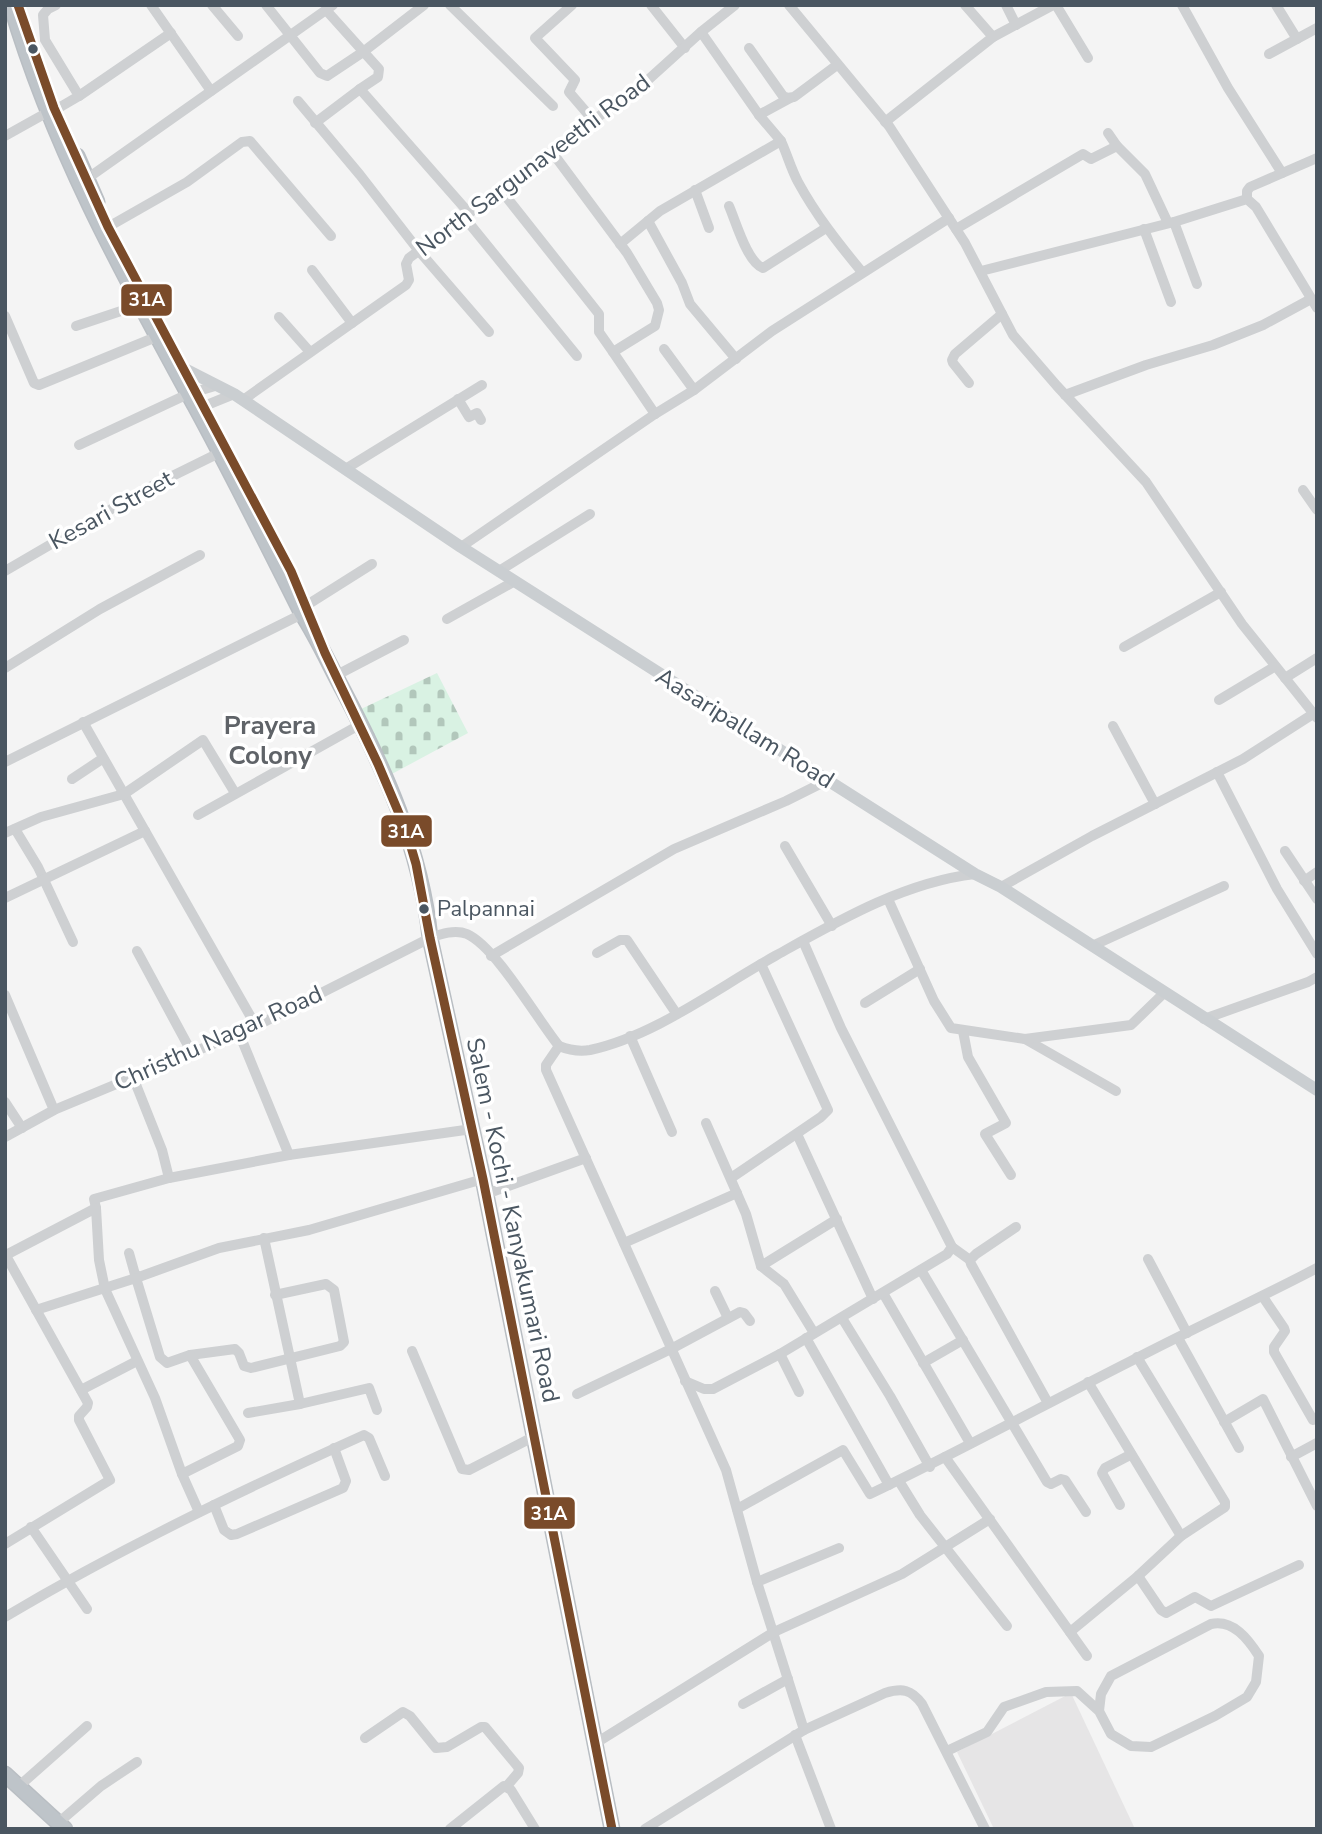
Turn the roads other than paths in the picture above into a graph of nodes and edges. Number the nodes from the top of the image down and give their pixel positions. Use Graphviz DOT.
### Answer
graph roads {
  1 [pos="11,5"];
  2 [pos="18,5"];
  3 [pos="56,5"];
  4 [pos="151,5"];
  5 [pos="265,5"];
  6 [pos="424,5"];
  7 [pos="450,5"];
  8 [pos="572,5"];
  9 [pos="651,5"];
  10 [pos="735,5"];
  11 [pos="789,5"];
  12 [pos="965,5"];
  13 [pos="1006,5"];
  14 [pos="1054,5"];
  15 [pos="1182,5"];
  16 [pos="1276,5"];
  17 [pos="217,7"];
  18 [pos="329,7"];
  19 [pos="1016,25"];
  20 [pos="1317,28"];
  21 [pos="701,32"];
  22 [pos="171,33"];
  23 [pos="237,36"];
  24 [pos="289,36"];
  25 [pos="993,37"];
  26 [pos="1297,39"];
  27 [pos="685,48"];
  28 [pos="749,48"];
  29 [pos="363,52"];
  30 [pos="1269,54"];
  31 [pos="1088,58"];
  32 [pos="838,65"];
  33 [pos="360,89"];
  34 [pos="211,91"];
  35 [pos="79,96"];
  36 [pos="790,98"];
  37 [pos="298,101"];
  38 [pos="553,106"];
  39 [pos="51,111"];
  40 [pos="759,115"];
  41 [pos="593,120"];
  42 [pos="885,122"];
  43 [pos="315,123"];
  44 [pos="1108,133"];
  45 [pos="5,136"];
  46 [pos="781,141"];
  47 [pos="1117,146"];
  48 [pos="552,152"];
  49 [pos="1317,158"];
  50 [pos="1282,173"];
  51 [pos="88,178"];
  52 [pos="500,189"];
  53 [pos="695,190"];
  54 [pos="1247,199"];
  55 [pos="93,204"];
  56 [pos="729,206"];
  57 [pos="467,215"];
  58 [pos="949,218"];
  59 [pos="648,222"];
  60 [pos="1171,222"];
  61 [pos="108,227"];
  62 [pos="709,228"];
  63 [pos="826,228"];
  64 [pos="956,229"];
  65 [pos="1144,229"];
  66 [pos="331,236"];
  67 [pos="620,244"];
  68 [pos="419,251"];
  69 [pos="312,270"];
  70 [pos="981,271"];
  71 [pos="862,272"];
  72 [pos="1197,284"];
  73 [pos="1311,299"];
  74 [pos="1171,302"];
  75 [pos="139,305"];
  76 [pos="1317,309"];
  77 [pos="1002,314"];
  78 [pos="5,316"];
  79 [pos="279,317"];
  80 [pos="352,323"];
  81 [pos="76,326"];
  82 [pos="489,332"];
  83 [pos="156,337"];
  84 [pos="664,349"];
  85 [pos="310,352"];
  86 [pos="613,352"];
  87 [pos="577,356"];
  88 [pos="736,359"];
  89 [pos="178,369"];
  90 [pos="969,383"];
  91 [pos="482,385"];
  92 [pos="215,386"];
  93 [pos="694,390"];
  94 [pos="1065,395"];
  95 [pos="238,397"];
  96 [pos="458,399"];
  97 [pos="196,400"];
  98 [pos="655,414"];
  99 [pos="481,420"];
  100 [pos="79,445"];
  101 [pos="219,453"];
  102 [pos="347,468"];
  103 [pos="1303,490"];
  104 [pos="1317,510"];
  105 [pos="590,513"];
  106 [pos="461,547"];
  107 [pos="200,555"];
  108 [pos="372,564"];
  109 [pos="5,571"];
  110 [pos="499,571"];
  111 [pos="515,582"];
  112 [pos="1221,592"];
  113 [pos="304,610"];
  114 [pos="447,619"];
  115 [pos="404,640"];
  116 [pos="1124,647"];
  117 [pos="1317,658"];
  118 [pos="1274,667"];
  119 [pos="5,668"];
  120 [pos="335,676"];
  121 [pos="1284,678"];
  122 [pos="1219,701"];
  123 [pos="1315,716"];
  124 [pos="83,722"];
  125 [pos="361,724"];
  126 [pos="1114,726"];
  127 [pos="102,759"];
  128 [pos="5,762"];
  129 [pos="1217,772"];
  130 [pos="72,779"];
  131 [pos="828,780"];
  132 [pos="235,793"];
  133 [pos="124,794"];
  134 [pos="1155,804"];
  135 [pos="198,815"];
  136 [pos="10,831"];
  137 [pos="145,831"];
  138 [pos="785,846"];
  139 [pos="1285,851"];
  140 [pos="1317,872"];
  141 [pos="975,874"];
  142 [pos="44,880"];
  143 [pos="1304,881"];
  144 [pos="1224,886"];
  145 [pos="1001,887"];
  146 [pos="5,898"];
  147 [pos="888,899"];
  148 [pos="1317,899"];
  149 [pos="832,926"];
  150 [pos="429,937"];
  151 [pos="803,941"];
  152 [pos="74,942"];
  153 [pos="1092,946"];
  154 [pos="137,951"];
  155 [pos="597,953"];
  156 [pos="1317,954"];
  157 [pos="491,956"];
  158 [pos="761,964"];
  159 [pos="920,969"];
  160 [pos="1317,977"];
  161 [pos="1164,993"];
  162 [pos="5,995"];
  163 [pos="865,1003"];
  164 [pos="676,1013"];
  165 [pos="1204,1019"];
  166 [pos="256,1026"];
  167 [pos="963,1031"];
  168 [pos="239,1033"];
  169 [pos="630,1036"];
  170 [pos="1025,1039"];
  171 [pos="559,1046"];
  172 [pos="192,1052"];
  173 [pos="133,1077"];
  174 [pos="1317,1090"];
  175 [pos="1116,1091"];
  176 [pos="5,1102"];
  177 [pos="54,1110"];
  178 [pos="706,1123"];
  179 [pos="22,1128"];
  180 [pos="472,1129"];
  181 [pos="672,1132"];
  182 [pos="797,1134"];
  183 [pos="5,1137"];
  184 [pos="289,1155"];
  185 [pos="586,1158"];
  186 [pos="1011,1175"];
  187 [pos="169,1178"];
  188 [pos="731,1178"];
  189 [pos="483,1179"];
  190 [pos="737,1193"];
  191 [pos="486,1194"];
  192 [pos="96,1209"];
  193 [pos="836,1219"];
  194 [pos="1016,1227"];
  195 [pos="264,1238"];
  196 [pos="624,1243"];
  197 [pos="952,1247"];
  198 [pos="129,1253"];
  199 [pos="6,1254"];
  200 [pos="1148,1259"];
  201 [pos="970,1260"];
  202 [pos="761,1266"];
  203 [pos="1317,1268"];
  204 [pos="921,1270"];
  205 [pos="136,1278"];
  206 [pos="105,1289"];
  207 [pos="715,1291"];
  208 [pos="275,1295"];
  209 [pos="878,1296"];
  210 [pos="1263,1297"];
  211 [pos="36,1310"];
  212 [pos="728,1318"];
  213 [pos="842,1318"];
  214 [pos="750,1321"];
  215 [pos="1182,1335"];
  216 [pos="810,1336"];
  217 [pos="963,1340"];
  218 [pos="671,1349"];
  219 [pos="412,1351"];
  220 [pos="780,1354"];
  221 [pos="190,1355"];
  222 [pos="288,1357"];
  223 [pos="1137,1357"];
  224 [pos="138,1361"];
  225 [pos="923,1363"];
  226 [pos="685,1381"];
  227 [pos="1088,1382"];
  228 [pos="81,1390"];
  229 [pos="799,1392"];
  230 [pos="577,1394"];
  231 [pos="1048,1403"];
  232 [pos="300,1404"];
  233 [pos="377,1410"];
  234 [pos="248,1413"];
  235 [pos="1313,1420"];
  236 [pos="1012,1422"];
  237 [pos="1224,1422"];
  238 [pos="535,1436"];
  239 [pos="970,1443"];
  240 [pos="1317,1443"];
  241 [pos="334,1448"];
  242 [pos="1239,1448"];
  243 [pos="1130,1455"];
  244 [pos="945,1457"];
  245 [pos="1291,1457"];
  246 [pos="930,1467"];
  247 [pos="182,1474"];
  248 [pos="385,1476"];
  249 [pos="894,1483"];
  250 [pos="214,1505"];
  251 [pos="1120,1505"];
  252 [pos="1317,1506"];
  253 [pos="737,1509"];
  254 [pos="1086,1512"];
  255 [pos="199,1513"];
  256 [pos="990,1519"];
  257 [pos="31,1527"];
  258 [pos="1181,1536"];
  259 [pos="5,1544"];
  260 [pos="839,1548"];
  261 [pos="946,1548"];
  262 [pos="1299,1565"];
  263 [pos="1138,1576"];
  264 [pos="68,1580"];
  265 [pos="757,1582"];
  266 [pos="87,1609"];
  267 [pos="5,1617"];
  268 [pos="1007,1626"];
  269 [pos="774,1632"];
  270 [pos="1070,1632"];
  271 [pos="1087,1656"];
  272 [pos="788,1679"];
  273 [pos="743,1704"];
  274 [pos="1099,1711"];
  275 [pos="87,1726"];
  276 [pos="800,1732"];
  277 [pos="365,1738"];
  278 [pos="596,1743"];
  279 [pos="947,1751"];
  280 [pos="136,1762"];
  281 [pos="5,1774"];
  282 [pos="18,1787"];
  283 [pos="506,1787"];
  284 [pos="61,1826"];
  285 [pos="608,1826"];
  286 [pos="450,1829"];
  287 [pos="535,1829"];
  288 [pos="645,1829"];
  289 [pos="831,1829"];
  290 [pos="985,1829"];
  1 -- 39 [label="highway, Salem - Kochi - Kanyakumari Road"];
  2 -- 39 [label="highway, Salem - Kochi - Kanyakumari Road"];
  3 -- 35 [label="street"];
  4 -- 22 [label="street"];
  5 -- 24 [label="street"];
  6 -- 29 [label="street"];
  7 -- 38 [label="street"];
  8 -- 41 [label="street"];
  9 -- 27 [label="street"];
  10 -- 21 [label="street, North Sargunaveethi Road"];
  11 -- 32 [label="street"];
  12 -- 25 [label="street"];
  13 -- 19 [label="street"];
  14 -- 19 [label="street"];
  14 -- 31 [label="street"];
  15 -- 50 [label="street"];
  16 -- 26 [label="street"];
  17 -- 23 [label="street"];
  18 -- 24 [label="street"];
  18 -- 29 [label="street"];
  19 -- 25 [label="street"];
  20 -- 26 [label="street"];
  21 -- 27 [label="street, North Sargunaveethi Road"];
  21 -- 40 [label="street"];
  22 -- 34 [label="street"];
  22 -- 35 [label="street"];
  24 -- 29 [label="street"];
  24 -- 34 [label="street"];
  25 -- 42 [label="street"];
  26 -- 30 [label="street"];
  27 -- 41 [label="street, North Sargunaveethi Road"];
  28 -- 36 [label="street"];
  29 -- 33 [label="street"];
  32 -- 36 [label="street"];
  32 -- 42 [label="street"];
  33 -- 43 [label="street"];
  33 -- 57 [label="street"];
  34 -- 51 [label="street"];
  35 -- 39 [label="street"];
  36 -- 40 [label="street"];
  37 -- 43 [label="street"];
  39 -- 45 [label="street"];
  39 -- 51 [label="highway, Salem - Kochi - Kanyakumari Road"];
  39 -- 55 [label="highway, Salem - Kochi - Kanyakumari Road"];
  40 -- 46 [label="street"];
  41 -- 48 [label="street, North Sargunaveethi Road"];
  42 -- 58 [label="street"];
  43 -- 68 [label="street"];
  44 -- 47 [label="street"];
  46 -- 53 [label="street"];
  46 -- 63 [label="street"];
  47 -- 60 [label="street"];
  47 -- 64 [label="street"];
  48 -- 52 [label="street, North Sargunaveethi Road"];
  48 -- 67 [label="street"];
  49 -- 50 [label="street"];
  50 -- 54 [label="street"];
  51 -- 55 [label="highway, Salem - Kochi - Kanyakumari Road"];
  52 -- 57 [label="street, North Sargunaveethi Road"];
  52 -- 86 [label="street"];
  53 -- 59 [label="street"];
  53 -- 62 [label="street"];
  54 -- 60 [label="street"];
  54 -- 73 [label="street"];
  55 -- 61 [label="highway, Salem - Kochi - Kanyakumari Road"];
  55 -- 75 [label="highway, Salem - Kochi - Kanyakumari Road"];
  56 -- 63 [label="street"];
  57 -- 68 [label="street, North Sargunaveethi Road"];
  57 -- 87 [label="street"];
  58 -- 64 [label="street"];
  58 -- 71 [label="street"];
  59 -- 67 [label="street"];
  59 -- 88 [label="street"];
  60 -- 65 [label="street"];
  60 -- 72 [label="street"];
  61 -- 66 [label="street"];
  61 -- 89 [label="highway, Salem - Kochi - Kanyakumari Road"];
  63 -- 71 [label="street"];
  64 -- 70 [label="street"];
  65 -- 70 [label="street"];
  65 -- 74 [label="street"];
  67 -- 86 [label="street"];
  68 -- 80 [label="street, North Sargunaveethi Road"];
  68 -- 82 [label="street"];
  69 -- 80 [label="street"];
  70 -- 77 [label="street"];
  71 -- 88 [label="street"];
  73 -- 76 [label="street"];
  73 -- 94 [label="street"];
  75 -- 81 [label="street"];
  75 -- 83 [label="highway, Salem - Kochi - Kanyakumari Road"];
  77 -- 90 [label="street"];
  77 -- 94 [label="street"];
  78 -- 83 [label="street"];
  79 -- 85 [label="street"];
  80 -- 85 [label="street, North Sargunaveethi Road"];
  83 -- 89 [label="highway, Salem - Kochi - Kanyakumari Road"];
  84 -- 93 [label="street"];
  85 -- 95 [label="street, North Sargunaveethi Road"];
  86 -- 98 [label="street"];
  88 -- 93 [label="street"];
  89 -- 92 [label="main road, Aasaripallam Road"];
  89 -- 97 [label="highway, Salem - Kochi - Kanyakumari Road"];
  91 -- 96 [label="street"];
  92 -- 95 [label="main road, Aasaripallam Road"];
  92 -- 97 [label="street"];
  93 -- 98 [label="street"];
  94 -- 112 [label="street"];
  95 -- 97 [label="street, North Sargunaveethi Road"];
  95 -- 102 [label="main road, Aasaripallam Road"];
  96 -- 99 [label="street"];
  96 -- 102 [label="street"];
  97 -- 100 [label="street"];
  97 -- 101 [label="highway, Salem - Kochi - Kanyakumari Road"];
  97 -- 113 [label="highway, Salem - Kochi - Kanyakumari Road"];
  98 -- 106 [label="street"];
  101 -- 109 [label="street, Kesari Street"];
  101 -- 113 [label="highway, Salem - Kochi - Kanyakumari Road"];
  102 -- 106 [label="main road, Aasaripallam Road"];
  103 -- 104 [label="street"];
  105 -- 110 [label="street"];
  106 -- 110 [label="main road, Aasaripallam Road"];
  107 -- 119 [label="street"];
  108 -- 113 [label="street"];
  110 -- 111 [label="main road, Aasaripallam Road"];
  111 -- 114 [label="street"];
  111 -- 131 [label="main road, Aasaripallam Road"];
  112 -- 116 [label="street"];
  112 -- 118 [label="street"];
  113 -- 120 [label="highway, Salem - Kochi - Kanyakumari Road"];
  113 -- 124 [label="street"];
  115 -- 120 [label="street"];
  117 -- 121 [label="street"];
  118 -- 121 [label="street"];
  118 -- 122 [label="street"];
  120 -- 125 [label="highway, Salem - Kochi - Kanyakumari Road"];
  121 -- 123 [label="street"];
  123 -- 129 [label="street"];
  124 -- 127 [label="street"];
  124 -- 128 [label="street"];
  125 -- 132 [label="street"];
  125 -- 150 [label="highway, Salem - Kochi - Kanyakumari Road"];
  126 -- 134 [label="street"];
  127 -- 130 [label="street"];
  127 -- 133 [label="street"];
  129 -- 134 [label="street"];
  129 -- 156 [label="street"];
  131 -- 141 [label="main road, Aasaripallam Road"];
  131 -- 157 [label="street"];
  132 -- 133 [label="street"];
  132 -- 135 [label="street"];
  133 -- 136 [label="street"];
  133 -- 137 [label="street"];
  134 -- 145 [label="street"];
  136 -- 142 [label="street"];
  137 -- 142 [label="street"];
  137 -- 166 [label="street"];
  138 -- 149 [label="street"];
  139 -- 143 [label="street"];
  140 -- 143 [label="street"];
  141 -- 145 [label="main road, Aasaripallam Road"];
  141 -- 147 [label="street"];
  142 -- 146 [label="street"];
  142 -- 152 [label="street"];
  143 -- 148 [label="street"];
  144 -- 153 [label="street"];
  145 -- 153 [label="main road, Aasaripallam Road"];
  147 -- 149 [label="street"];
  147 -- 159 [label="street"];
  149 -- 151 [label="street"];
  150 -- 157 [label="street"];
  150 -- 166 [label="street, Christhu Nagar Road"];
  150 -- 180 [label="highway, Salem - Kochi - Kanyakumari Road"];
  151 -- 158 [label="street"];
  151 -- 197 [label="street"];
  153 -- 161 [label="main road, Aasaripallam Road"];
  154 -- 172 [label="street"];
  155 -- 164 [label="street"];
  157 -- 171 [label="street"];
  158 -- 164 [label="street"];
  158 -- 182 [label="street"];
  159 -- 163 [label="street"];
  159 -- 167 [label="street"];
  160 -- 165 [label="street"];
  161 -- 165 [label="main road, Aasaripallam Road"];
  161 -- 170 [label="street"];
  162 -- 177 [label="street"];
  164 -- 169 [label="street"];
  165 -- 174 [label="main road, Aasaripallam Road"];
  166 -- 168 [label="street, Christhu Nagar Road"];
  167 -- 170 [label="street"];
  167 -- 186 [label="street"];
  168 -- 172 [label="street, Christhu Nagar Road"];
  168 -- 184 [label="street"];
  169 -- 171 [label="street"];
  169 -- 181 [label="street"];
  170 -- 175 [label="street"];
  171 -- 185 [label="street"];
  172 -- 173 [label="street, Christhu Nagar Road"];
  173 -- 177 [label="street, Christhu Nagar Road"];
  173 -- 187 [label="street"];
  176 -- 179 [label="street"];
  177 -- 179 [label="street, Christhu Nagar Road"];
  178 -- 188 [label="street"];
  179 -- 183 [label="street, Christhu Nagar Road"];
  180 -- 184 [label="street"];
  180 -- 189 [label="highway, Salem - Kochi - Kanyakumari Road"];
  182 -- 188 [label="street"];
  182 -- 193 [label="street"];
  184 -- 187 [label="street"];
  185 -- 191 [label="street"];
  185 -- 196 [label="street"];
  187 -- 192 [label="street"];
  188 -- 190 [label="street"];
  189 -- 191 [label="highway, Salem - Kochi - Kanyakumari Road"];
  189 -- 195 [label="street"];
  190 -- 196 [label="street"];
  190 -- 202 [label="street"];
  191 -- 238 [label="highway, Salem - Kochi - Kanyakumari Road"];
  192 -- 199 [label="street"];
  192 -- 206 [label="street"];
  193 -- 202 [label="street"];
  193 -- 209 [label="street"];
  194 -- 201 [label="street"];
  195 -- 205 [label="street"];
  195 -- 208 [label="street"];
  196 -- 218 [label="street"];
  197 -- 201 [label="street"];
  197 -- 204 [label="street"];
  198 -- 205 [label="street"];
  199 -- 211 [label="street"];
  200 -- 215 [label="street"];
  201 -- 231 [label="street"];
  202 -- 216 [label="street"];
  203 -- 210 [label="street"];
  204 -- 209 [label="street"];
  204 -- 217 [label="street"];
  205 -- 206 [label="street"];
  205 -- 221 [label="street"];
  206 -- 211 [label="street"];
  206 -- 224 [label="street"];
  207 -- 212 [label="street"];
  208 -- 222 [label="street"];
  208 -- 222 [label="street"];
  209 -- 213 [label="street"];
  209 -- 225 [label="street"];
  210 -- 215 [label="street"];
  210 -- 235 [label="street"];
  211 -- 228 [label="street"];
  212 -- 214 [label="street"];
  212 -- 218 [label="street"];
  213 -- 216 [label="street"];
  213 -- 246 [label="street"];
  215 -- 223 [label="street"];
  215 -- 237 [label="street"];
  216 -- 220 [label="street"];
  216 -- 249 [label="street"];
  217 -- 225 [label="street"];
  217 -- 236 [label="street"];
  218 -- 226 [label="street"];
  218 -- 230 [label="street"];
  219 -- 238 [label="street"];
  220 -- 226 [label="street"];
  220 -- 229 [label="street"];
  221 -- 222 [label="street"];
  221 -- 247 [label="street"];
  222 -- 232 [label="street"];
  223 -- 227 [label="street"];
  223 -- 258 [label="street"];
  224 -- 228 [label="street"];
  224 -- 247 [label="street"];
  225 -- 239 [label="street"];
  226 -- 253 [label="street"];
  227 -- 231 [label="street"];
  227 -- 243 [label="street"];
  228 -- 257 [label="street"];
  231 -- 236 [label="street"];
  232 -- 233 [label="street"];
  232 -- 234 [label="street"];
  236 -- 239 [label="street"];
  236 -- 254 [label="street"];
  237 -- 242 [label="street"];
  237 -- 245 [label="street"];
  238 -- 278 [label="highway, Salem - Kochi - Kanyakumari Road"];
  239 -- 244 [label="street"];
  240 -- 245 [label="street"];
  241 -- 248 [label="street"];
  241 -- 250 [label="street"];
  241 -- 250 [label="street"];
  243 -- 251 [label="street"];
  243 -- 258 [label="street"];
  244 -- 246 [label="street"];
  244 -- 256 [label="street"];
  245 -- 252 [label="street"];
  246 -- 249 [label="street"];
  247 -- 255 [label="street"];
  249 -- 253 [label="street"];
  249 -- 261 [label="street"];
  250 -- 255 [label="street"];
  253 -- 265 [label="street"];
  255 -- 264 [label="street"];
  256 -- 261 [label="street"];
  256 -- 270 [label="street"];
  257 -- 259 [label="street"];
  257 -- 264 [label="street"];
  258 -- 263 [label="street"];
  260 -- 265 [label="street"];
  261 -- 268 [label="street"];
  261 -- 269 [label="street"];
  262 -- 263 [label="street"];
  263 -- 270 [label="street"];
  264 -- 266 [label="street"];
  264 -- 267 [label="street"];
  265 -- 269 [label="street"];
  269 -- 272 [label="street"];
  269 -- 278 [label="street"];
  270 -- 271 [label="street"];
  272 -- 273 [label="street"];
  272 -- 276 [label="street"];
  274 -- 274 [label="street"];
  274 -- 279 [label="street"];
  275 -- 282 [label="street"];
  276 -- 279 [label="street"];
  276 -- 288 [label="street"];
  276 -- 289 [label="street"];
  277 -- 283 [label="street"];
  278 -- 285 [label="highway, Salem - Kochi - Kanyakumari Road"];
  279 -- 290 [label="street"];
  280 -- 284 [label="street"];
  281 -- 282 [label="highway"];
  282 -- 284 [label="highway"];
  283 -- 286 [label="street"];
  283 -- 287 [label="street"];
}
